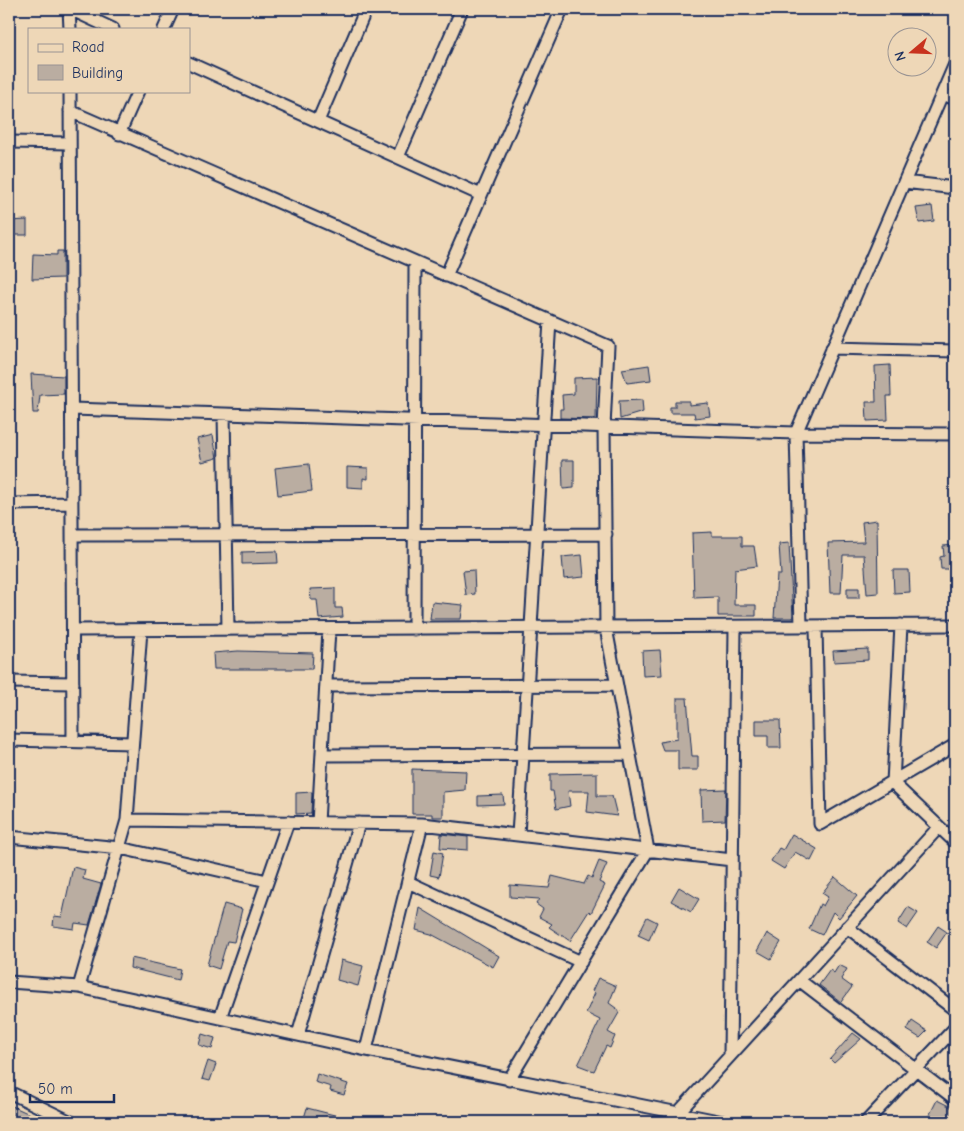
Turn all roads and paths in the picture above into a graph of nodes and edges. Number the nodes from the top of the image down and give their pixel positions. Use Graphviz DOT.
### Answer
graph roads {
  1 [pos="70,9"];
  2 [pos="173,9"];
  3 [pos="366,9"];
  4 [pos="462,9"];
  5 [pos="562,9"];
  6 [pos="70,28"];
  7 [pos="111,28"];
  8 [pos="164,28"];
  9 [pos="190,63"];
  10 [pos="955,64"];
  11 [pos="70,92"];
  12 [pos="138,92"];
  13 [pos="942,94"];
  14 [pos="955,99"];
  15 [pos="70,111"];
  16 [pos="318,121"];
  17 [pos="119,134"];
  18 [pos="9,142"];
  19 [pos="70,143"];
  20 [pos="398,157"];
  21 [pos="904,182"];
  22 [pos="955,188"];
  23 [pos="481,194"];
  24 [pos="415,262"];
  25 [pos="446,276"];
  26 [pos="550,321"];
  27 [pos="832,348"];
  28 [pos="955,351"];
  29 [pos="72,409"];
  30 [pos="224,414"];
  31 [pos="414,421"];
  32 [pos="543,425"];
  33 [pos="604,427"];
  34 [pos="796,434"];
  35 [pos="955,434"];
  36 [pos="72,503"];
  37 [pos="9,504"];
  38 [pos="537,534"];
  39 [pos="606,534"];
  40 [pos="72,535"];
  41 [pos="226,535"];
  42 [pos="414,535"];
  43 [pos="901,625"];
  44 [pos="955,625"];
  45 [pos="801,626"];
  46 [pos="816,626"];
  47 [pos="735,627"];
  48 [pos="531,628"];
  49 [pos="606,628"];
  50 [pos="329,629"];
  51 [pos="414,629"];
  52 [pos="73,630"];
  53 [pos="141,630"];
  54 [pos="228,630"];
  55 [pos="9,682"];
  56 [pos="73,683"];
  57 [pos="616,685"];
  58 [pos="326,686"];
  59 [pos="527,686"];
  60 [pos="9,740"];
  61 [pos="73,742"];
  62 [pos="132,743"];
  63 [pos="955,746"];
  64 [pos="523,754"];
  65 [pos="630,754"];
  66 [pos="322,755"];
  67 [pos="893,783"];
  68 [pos="127,820"];
  69 [pos="288,822"];
  70 [pos="318,823"];
  71 [pos="359,823"];
  72 [pos="422,824"];
  73 [pos="939,827"];
  74 [pos="518,835"];
  75 [pos="9,837"];
  76 [pos="955,842"];
  77 [pos="120,848"];
  78 [pos="648,850"];
  79 [pos="732,860"];
  80 [pos="267,882"];
  81 [pos="408,882"];
  82 [pos="847,927"];
  83 [pos="580,962"];
  84 [pos="799,980"];
  85 [pos="9,982"];
  86 [pos="79,987"];
  87 [pos="955,1010"];
  88 [pos="220,1018"];
  89 [pos="955,1028"];
  90 [pos="298,1035"];
  91 [pos="366,1050"];
  92 [pos="730,1056"];
  93 [pos="916,1069"];
  94 [pos="509,1080"];
  95 [pos="9,1092"];
  96 [pos="955,1099"];
  97 [pos="677,1114"];
  98 [pos="66,1121"];
  99 [pos="723,1122"];
  100 [pos="866,1122"];
  1 -- 6 [label="street"];
  1 -- 7 [label="street"];
  2 -- 8 [label="street"];
  3 -- 16 [label="street"];
  4 -- 20 [label="street"];
  5 -- 23 [label="street"];
  9 -- 16 [label="street"];
  10 -- 13 [label="street"];
  11 -- 15 [label="street"];
  12 -- 17 [label="street"];
  13 -- 14 [label="street"];
  13 -- 21 [label="street"];
  15 -- 17 [label="street"];
  15 -- 19 [label="street"];
  16 -- 20 [label="street"];
  17 -- 24 [label="street"];
  18 -- 19 [label="street"];
  19 -- 29 [label="street"];
  20 -- 23 [label="street"];
  21 -- 22 [label="street"];
  21 -- 27 [label="street"];
  23 -- 25 [label="street"];
  24 -- 25 [label="street"];
  24 -- 31 [label="street"];
  25 -- 26 [label="street"];
  26 -- 32 [label="street"];
  26 -- 33 [label="street"];
  27 -- 28 [label="street"];
  27 -- 34 [label="street"];
  29 -- 30 [label="street"];
  29 -- 36 [label="street"];
  30 -- 31 [label="street"];
  30 -- 41 [label="street"];
  31 -- 32 [label="street"];
  31 -- 42 [label="street"];
  32 -- 33 [label="street"];
  32 -- 38 [label="street"];
  33 -- 34 [label="street"];
  33 -- 39 [label="street"];
  34 -- 35 [label="street"];
  34 -- 45 [label="street"];
  36 -- 37 [label="street"];
  36 -- 40 [label="street"];
  38 -- 39 [label="street"];
  38 -- 42 [label="street"];
  38 -- 48 [label="street"];
  39 -- 49 [label="street"];
  40 -- 41 [label="street"];
  40 -- 52 [label="street"];
  41 -- 42 [label="street"];
  41 -- 54 [label="street"];
  42 -- 51 [label="street"];
  43 -- 44 [label="street"];
  43 -- 46 [label="street"];
  43 -- 67 [label="street"];
  45 -- 46 [label="street"];
  45 -- 47 [label="street"];
  46 -- 67 [label="street"];
  47 -- 49 [label="street"];
  47 -- 79 [label="street"];
  48 -- 49 [label="street"];
  48 -- 51 [label="street"];
  48 -- 59 [label="street"];
  49 -- 57 [label="street"];
  50 -- 51 [label="street"];
  50 -- 54 [label="street"];
  50 -- 58 [label="street"];
  52 -- 53 [label="street"];
  52 -- 56 [label="street"];
  53 -- 54 [label="street"];
  53 -- 62 [label="street"];
  55 -- 56 [label="street"];
  56 -- 61 [label="street"];
  57 -- 59 [label="street"];
  57 -- 65 [label="street"];
  58 -- 59 [label="street"];
  58 -- 66 [label="street"];
  59 -- 64 [label="street"];
  60 -- 61 [label="street"];
  61 -- 62 [label="street"];
  62 -- 68 [label="street"];
  63 -- 67 [label="street"];
  64 -- 65 [label="street"];
  64 -- 66 [label="street"];
  64 -- 74 [label="street"];
  65 -- 78 [label="street"];
  66 -- 70 [label="street"];
  67 -- 73 [label="street"];
  68 -- 69 [label="street"];
  68 -- 77 [label="street"];
  69 -- 70 [label="street"];
  69 -- 80 [label="street"];
  70 -- 71 [label="street"];
  71 -- 72 [label="street"];
  71 -- 90 [label="street"];
  72 -- 74 [label="street"];
  72 -- 81 [label="street"];
  73 -- 76 [label="street"];
  73 -- 82 [label="street"];
  74 -- 78 [label="street"];
  75 -- 77 [label="street"];
  77 -- 80 [label="street"];
  77 -- 86 [label="street"];
  78 -- 79 [label="street"];
  78 -- 83 [label="street"];
  79 -- 92 [label="street"];
  80 -- 88 [label="street"];
  81 -- 83 [label="street"];
  81 -- 91 [label="street"];
  82 -- 84 [label="street"];
  82 -- 87 [label="street"];
  83 -- 94 [label="street"];
  84 -- 92 [label="street"];
  84 -- 93 [label="street"];
  85 -- 86 [label="street"];
  86 -- 88 [label="street"];
  88 -- 90 [label="street"];
  89 -- 93 [label="street"];
  90 -- 91 [label="street"];
  91 -- 94 [label="street"];
  92 -- 97 [label="street"];
  93 -- 96 [label="street"];
  93 -- 100 [label="street"];
  94 -- 97 [label="street"];
  95 -- 98 [label="street"];
  97 -- 99 [label="street"];
}
